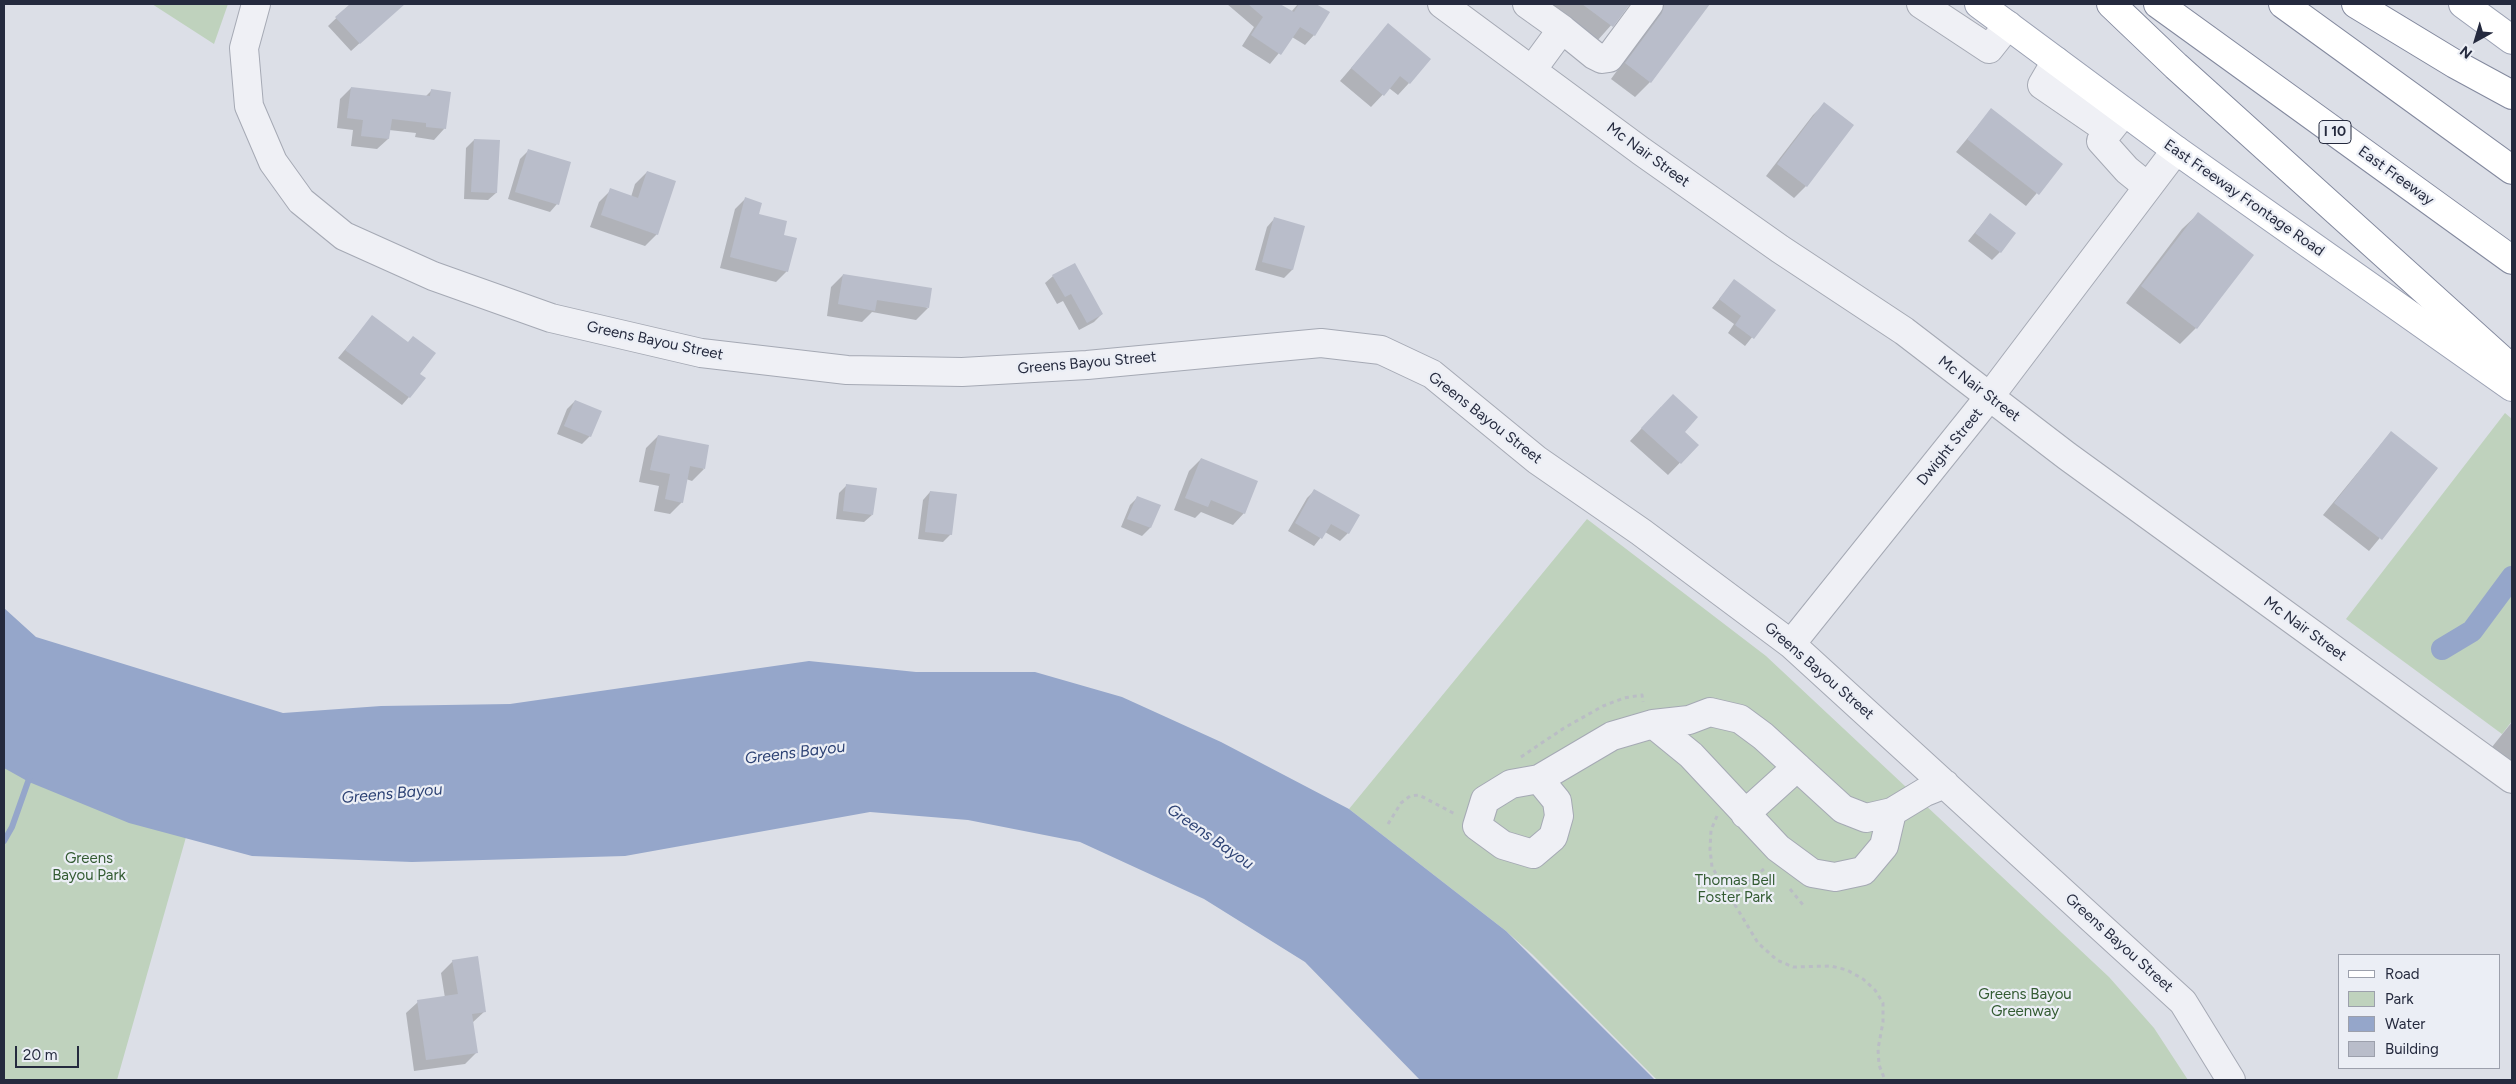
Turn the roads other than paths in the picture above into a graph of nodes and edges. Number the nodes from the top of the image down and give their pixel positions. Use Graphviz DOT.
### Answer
graph roads {
  1 [pos="256,4"];
  2 [pos="1442,4"];
  3 [pos="1527,4"];
  4 [pos="1649,4"];
  5 [pos="1921,4"];
  6 [pos="1979,4"];
  7 [pos="2111,4"];
  8 [pos="2158,4"];
  9 [pos="2283,4"];
  10 [pos="2356,4"];
  11 [pos="2463,4"];
  12 [pos="2008,25"];
  13 [pos="1562,30"];
  14 [pos="2512,40"];
  15 [pos="1532,70"];
  16 [pos="2512,95"];
  17 [pos="2116,121"];
  18 [pos="2176,150"];
  19 [pos="2512,170"];
  20 [pos="2148,187"];
  21 [pos="2512,260"];
  22 [pos="2512,369"];
  23 [pos="2512,387"];
  24 [pos="1990,396"];
  25 [pos="1791,644"];
  26 [pos="1653,724"];
  27 [pos="1797,767"];
  28 [pos="1538,779"];
  29 [pos="2512,779"];
  30 [pos="1945,784"];
  31 [pos="1733,811"];
  32 [pos="1892,812"];
  33 [pos="2231,1080"];
  1 -- 25 [label="street, Greens Bayou Street"];
  2 -- 15 [label="street, Mc Nair Street"];
  3 -- 13 [label="street"];
  4 -- 13 [label="street"];
  5 -- 12 [label="street"];
  6 -- 12 [label="main road, East Freeway Frontage Road"];
  7 -- 22 [label="main road"];
  8 -- 21 [label="main road, East Freeway / I 10"];
  9 -- 19 [label="main road"];
  10 -- 16 [label="main road"];
  11 -- 14 [label="main road"];
  12 -- 17 [label="main road, East Freeway Frontage Road"];
  13 -- 15 [label="street"];
  15 -- 24 [label="street, Mc Nair Street"];
  17 -- 18 [label="main road, East Freeway Frontage Road"];
  17 -- 20 [label="street"];
  18 -- 20 [label="street, Dwight Street"];
  18 -- 23 [label="main road, East Freeway Frontage Road"];
  20 -- 24 [label="street, Dwight Street"];
  24 -- 25 [label="street, Dwight Street"];
  24 -- 29 [label="street, Mc Nair Street"];
  25 -- 30 [label="street, Greens Bayou Street"];
  26 -- 27 [label="street"];
  26 -- 28 [label="street"];
  26 -- 31 [label="street"];
  27 -- 31 [label="street"];
  27 -- 32 [label="street"];
  30 -- 32 [label="street"];
  30 -- 33 [label="street, Greens Bayou Street"];
  31 -- 32 [label="street"];
}
